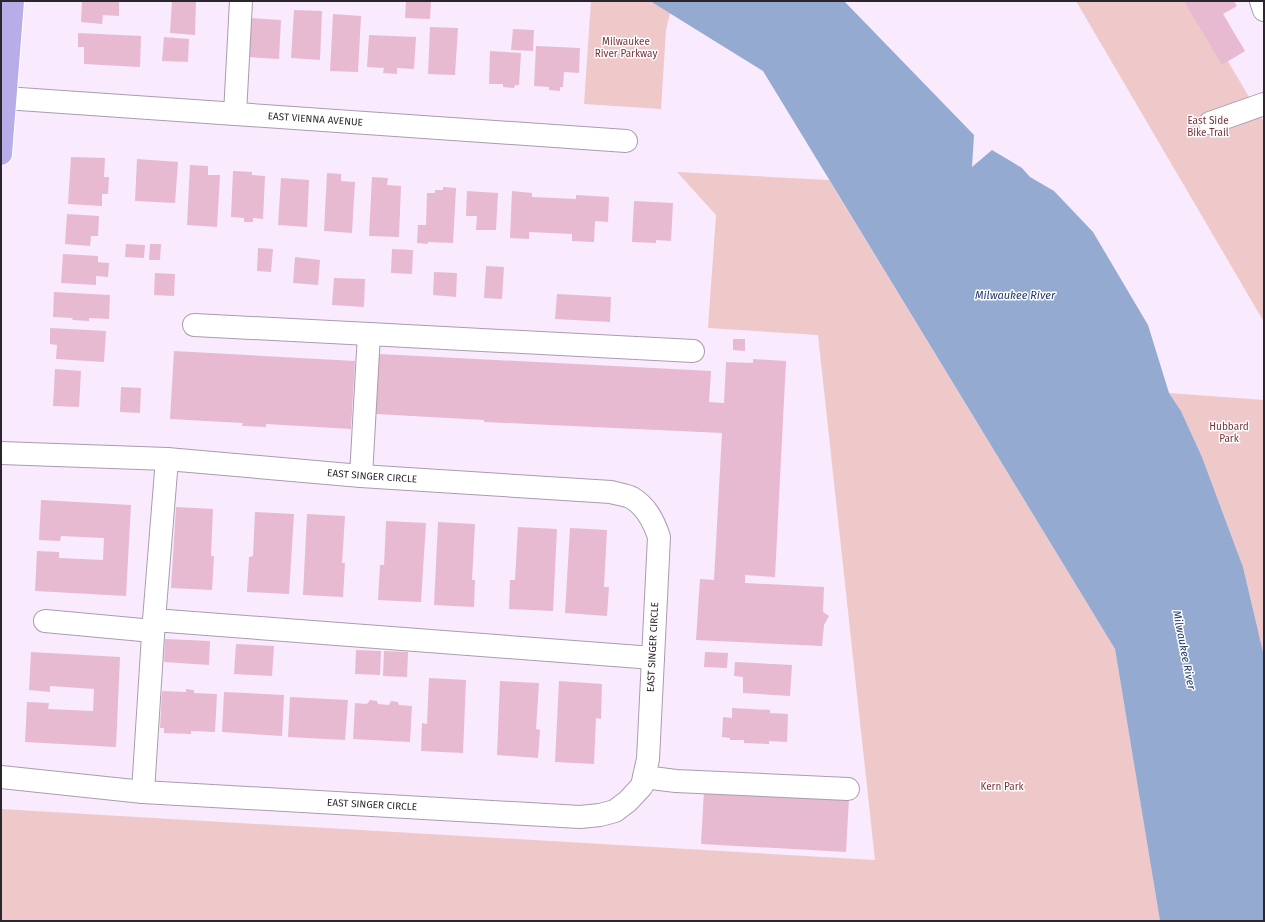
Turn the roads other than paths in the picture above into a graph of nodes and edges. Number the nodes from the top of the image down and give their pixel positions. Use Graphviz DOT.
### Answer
graph roads {
  1 [pos="13,1"];
  2 [pos="241,1"];
  3 [pos="1261,1"];
  4 [pos="1264,10"];
  5 [pos="5,98"];
  6 [pos="1264,104"];
  7 [pos="234,114"];
  8 [pos="1210,122"];
  9 [pos="626,141"];
  10 [pos="1,154"];
  11 [pos="194,325"];
  12 [pos="369,334"];
  13 [pos="692,351"];
  14 [pos="1,453"];
  15 [pos="167,459"];
  16 [pos="361,476"];
  17 [pos="45,621"];
  18 [pos="154,626"];
  19 [pos="652,658"];
  20 [pos="1,777"];
  21 [pos="644,777"];
  22 [pos="848,789"];
  23 [pos="143,792"];
  1 -- 5 [label="main road"];
  2 -- 7 [label="street"];
  3 -- 4 [label="street"];
  5 -- 7 [label="street, EAST VIENNA AVENUE"];
  5 -- 10 [label="main road"];
  6 -- 8 [label="street"];
  7 -- 9 [label="street, EAST VIENNA AVENUE"];
  11 -- 12 [label="street"];
  12 -- 13 [label="street"];
  12 -- 16 [label="street"];
  14 -- 15 [label="street, EAST SINGER CIRCLE"];
  15 -- 16 [label="street, EAST SINGER CIRCLE"];
  15 -- 18 [label="street"];
  16 -- 19 [label="street, EAST SINGER CIRCLE"];
  17 -- 18 [label="street"];
  18 -- 19 [label="street"];
  18 -- 23 [label="street"];
  19 -- 21 [label="street, EAST SINGER CIRCLE"];
  20 -- 23 [label="street, EAST SINGER CIRCLE"];
  21 -- 22 [label="street"];
  21 -- 23 [label="street, EAST SINGER CIRCLE"];
}
